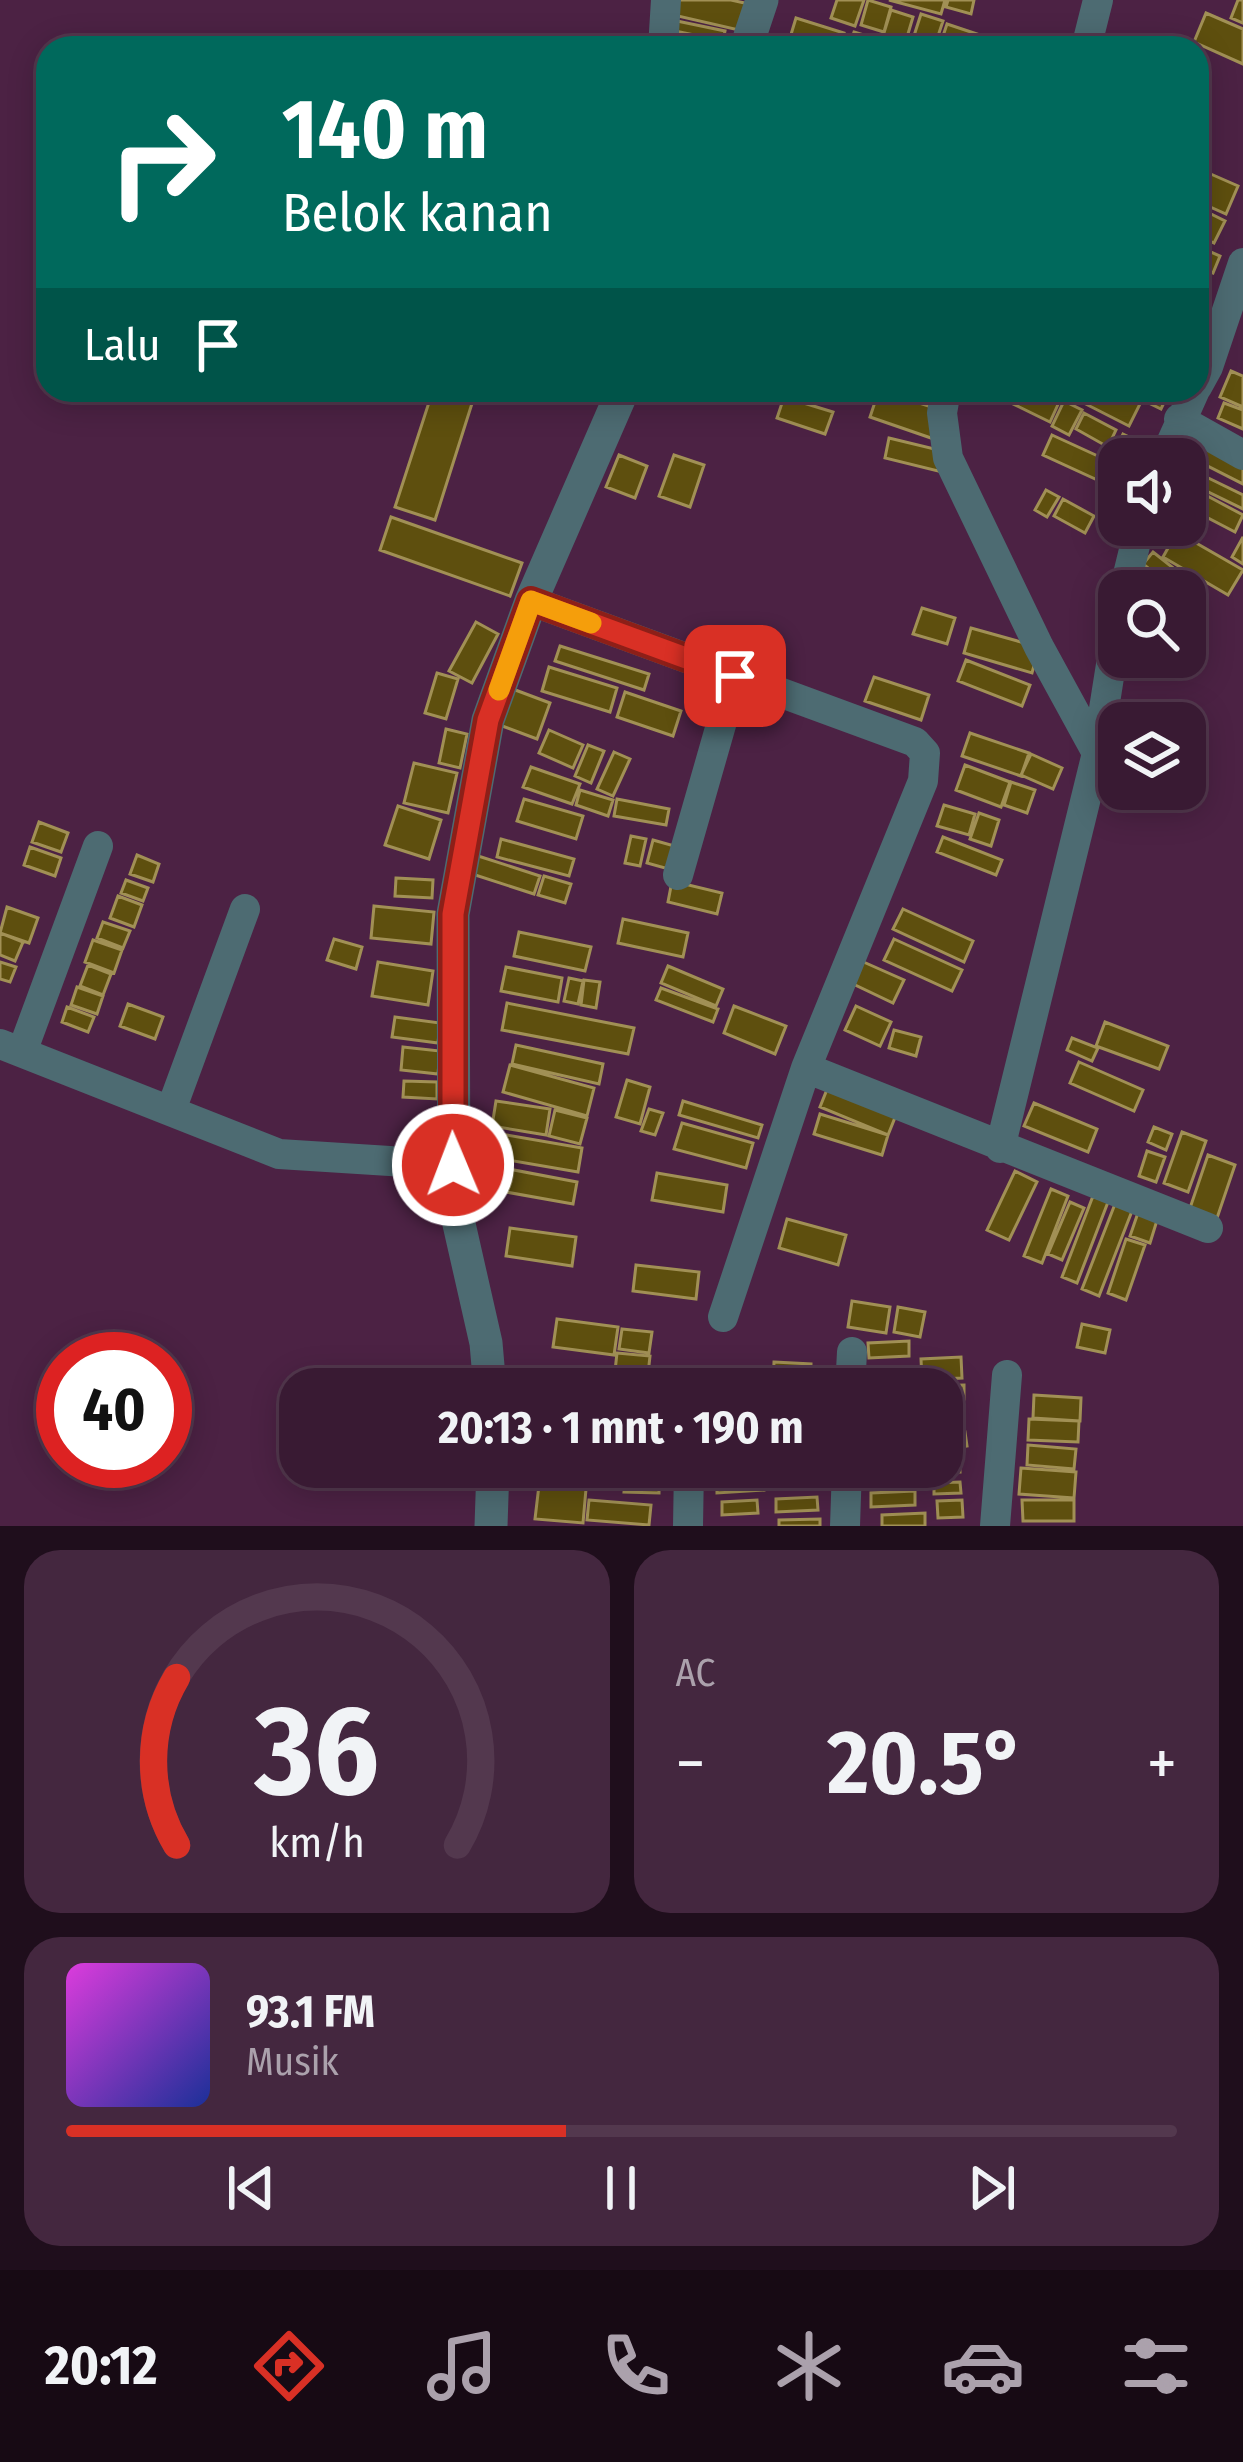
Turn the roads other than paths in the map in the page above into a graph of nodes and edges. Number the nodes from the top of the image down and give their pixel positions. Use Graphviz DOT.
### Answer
graph roads {
  1 [pos="665,0"];
  2 [pos="762,0"];
  3 [pos="1099,0"];
  4 [pos="664,36"];
  5 [pos="750,36"];
  6 [pos="1089,36"];
  7 [pos="1243,263"];
  8 [pos="1209,364"];
  9 [pos="618,402"];
  10 [pos="944,402"];
  11 [pos="1188,402"];
  12 [pos="1179,419"];
  13 [pos="1172,438"];
  14 [pos="1243,454"];
  15 [pos="531,601"];
  16 [pos="735,676"];
  17 [pos="1109,678"];
  18 [pos="1097,753"];
  19 [pos="98,846"];
  20 [pos="678,875"];
  21 [pos="245,909"];
  22 [pos="11,1048"];
  23 [pos="806,1068"];
  24 [pos="171,1110"];
  25 [pos="1000,1148"];
  26 [pos="453,1165"];
  27 [pos="1208,1228"];
  28 [pos="723,1317"];
  29 [pos="852,1352"];
  30 [pos="488,1368"];
  31 [pos="851,1368"];
  32 [pos="1007,1375"];
  33 [pos="492,1488"];
  34 [pos="689,1488"];
  35 [pos="847,1488"];
  36 [pos="491,1526"];
  37 [pos="688,1526"];
  38 [pos="845,1526"];
  39 [pos="995,1526"];
  1 -- 4 [label="street"];
  2 -- 5 [label="street"];
  3 -- 6 [label="street"];
  7 -- 8 [label="street"];
  9 -- 15 [label="street"];
  10 -- 18 [label="street"];
  11 -- 12 [label="street"];
  12 -- 13 [label="street"];
  12 -- 14 [label="street"];
  15 -- 16 [label="street"];
  15 -- 26 [label="street"];
  16 -- 20 [label="street"];
  16 -- 23 [label="street"];
  17 -- 18 [label="street"];
  18 -- 25 [label="street"];
  19 -- 22 [label="street"];
  21 -- 24 [label="street"];
  22 -- 24 [label="street"];
  23 -- 25 [label="street"];
  23 -- 28 [label="street"];
  24 -- 26 [label="street"];
  25 -- 27 [label="street"];
  26 -- 30 [label="street"];
  29 -- 31 [label="street"];
  32 -- 39 [label="street"];
  33 -- 36 [label="street"];
  34 -- 37 [label="street"];
  35 -- 38 [label="street"];
}
